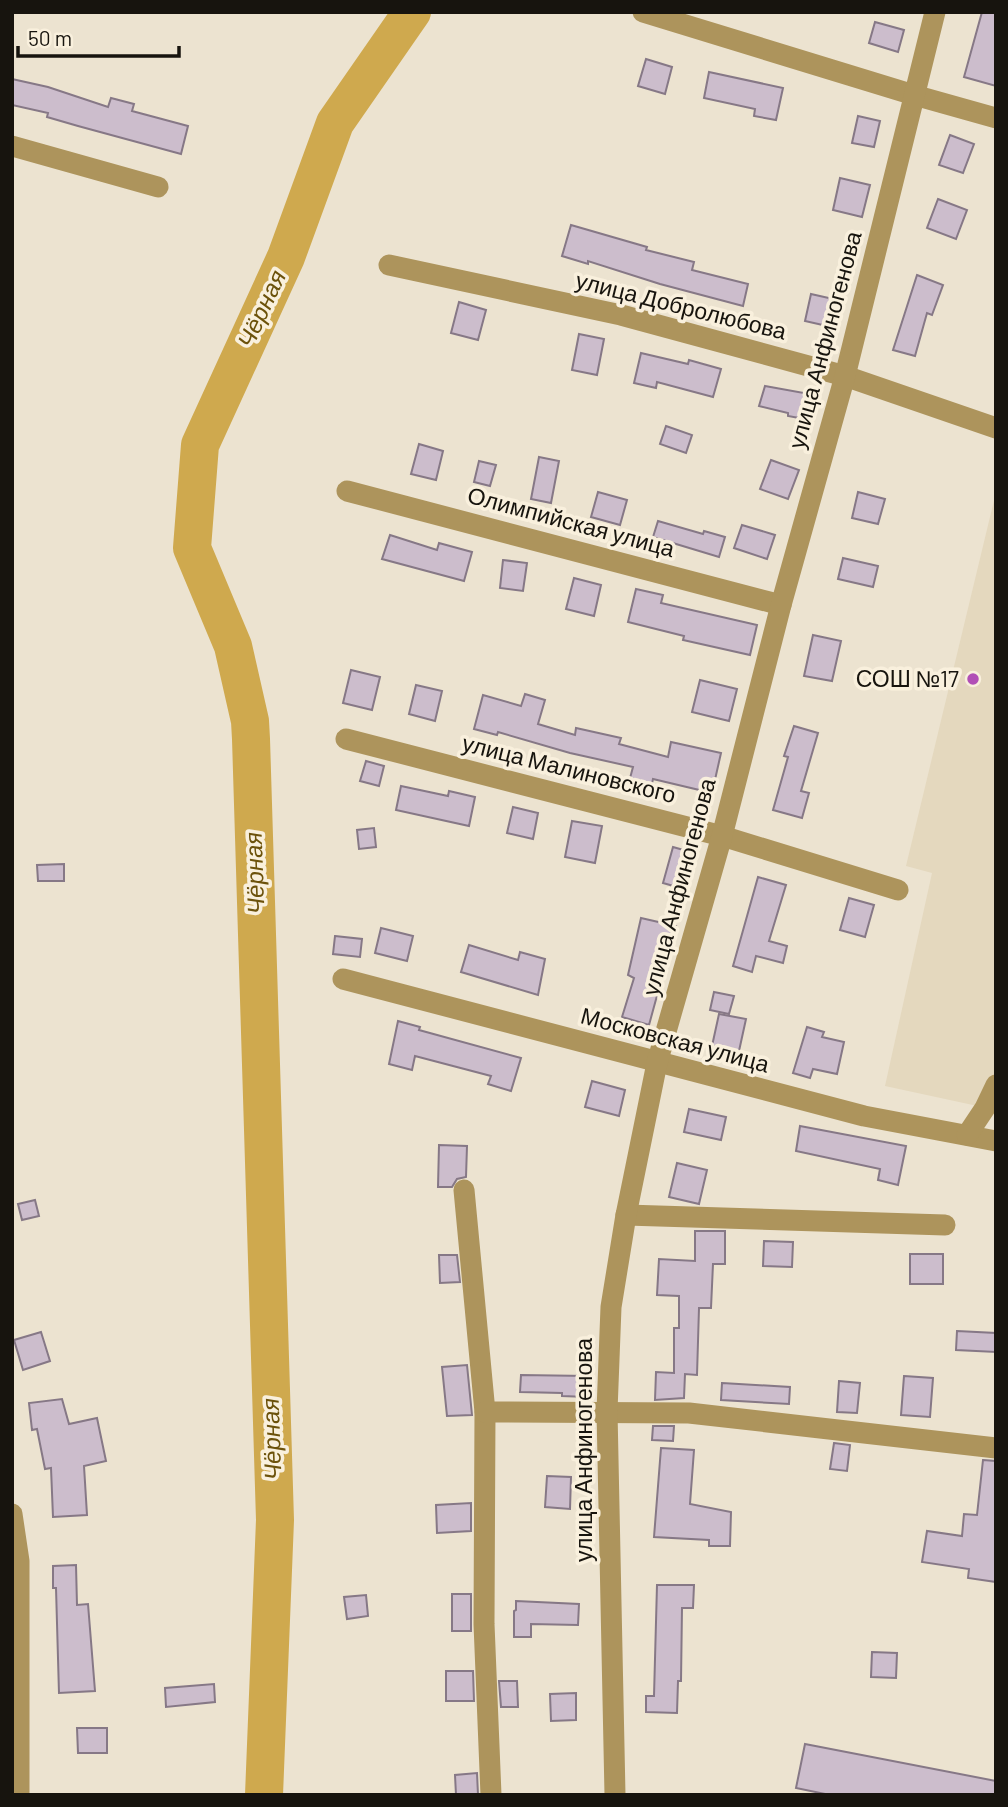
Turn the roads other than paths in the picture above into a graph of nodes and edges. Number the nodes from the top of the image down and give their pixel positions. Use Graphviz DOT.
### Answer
graph roads {
  1 [pos="643,12"];
  2 [pos="935,12"];
  3 [pos="914,95"];
  4 [pos="996,118"];
  5 [pos="12,146"];
  6 [pos="158,187"];
  7 [pos="389,265"];
  8 [pos="845,376"];
  9 [pos="996,428"];
  10 [pos="347,491"];
  11 [pos="781,605"];
  12 [pos="346,739"];
  13 [pos="722,836"];
  14 [pos="898,890"];
  15 [pos="343,979"];
  16 [pos="657,1063"];
  17 [pos="996,1086"];
  18 [pos="967,1135"];
  19 [pos="996,1141"];
  20 [pos="464,1190"];
  21 [pos="626,1215"];
  22 [pos="945,1225"];
  23 [pos="607,1411"];
  24 [pos="485,1412"];
  25 [pos="996,1448"];
  26 [pos="12,1514"];
  27 [pos="16,1562"];
  28 [pos="19,1795"];
  29 [pos="491,1795"];
  30 [pos="615,1795"];
  1 -- 3 [label="street"];
  2 -- 3 [label="street, улица Анфиногенова"];
  3 -- 4 [label="street"];
  3 -- 8 [label="street, улица Анфиногенова"];
  5 -- 6 [label="street"];
  7 -- 8 [label="street, улица Добролюбова"];
  8 -- 9 [label="street, улица Добролюбова"];
  8 -- 11 [label="street, улица Анфиногенова"];
  10 -- 11 [label="street, Олимпийская улица"];
  11 -- 13 [label="street, улица Анфиногенова"];
  12 -- 13 [label="street, улица Малиновского"];
  13 -- 14 [label="street, улица Малиновского"];
  13 -- 16 [label="street, улица Анфиногенова"];
  15 -- 16 [label="street, Московская улица"];
  16 -- 18 [label="street, Московская улица"];
  16 -- 21 [label="street, улица Анфиногенова"];
  17 -- 18 [label="street"];
  18 -- 19 [label="street, Московская улица"];
  20 -- 24 [label="street"];
  21 -- 22 [label="street"];
  21 -- 23 [label="street, улица Анфиногенова"];
  23 -- 24 [label="street"];
  23 -- 25 [label="street"];
  23 -- 30 [label="street, улица Анфиногенова"];
  24 -- 29 [label="street"];
  26 -- 27 [label="street"];
  27 -- 28 [label="street"];
}
